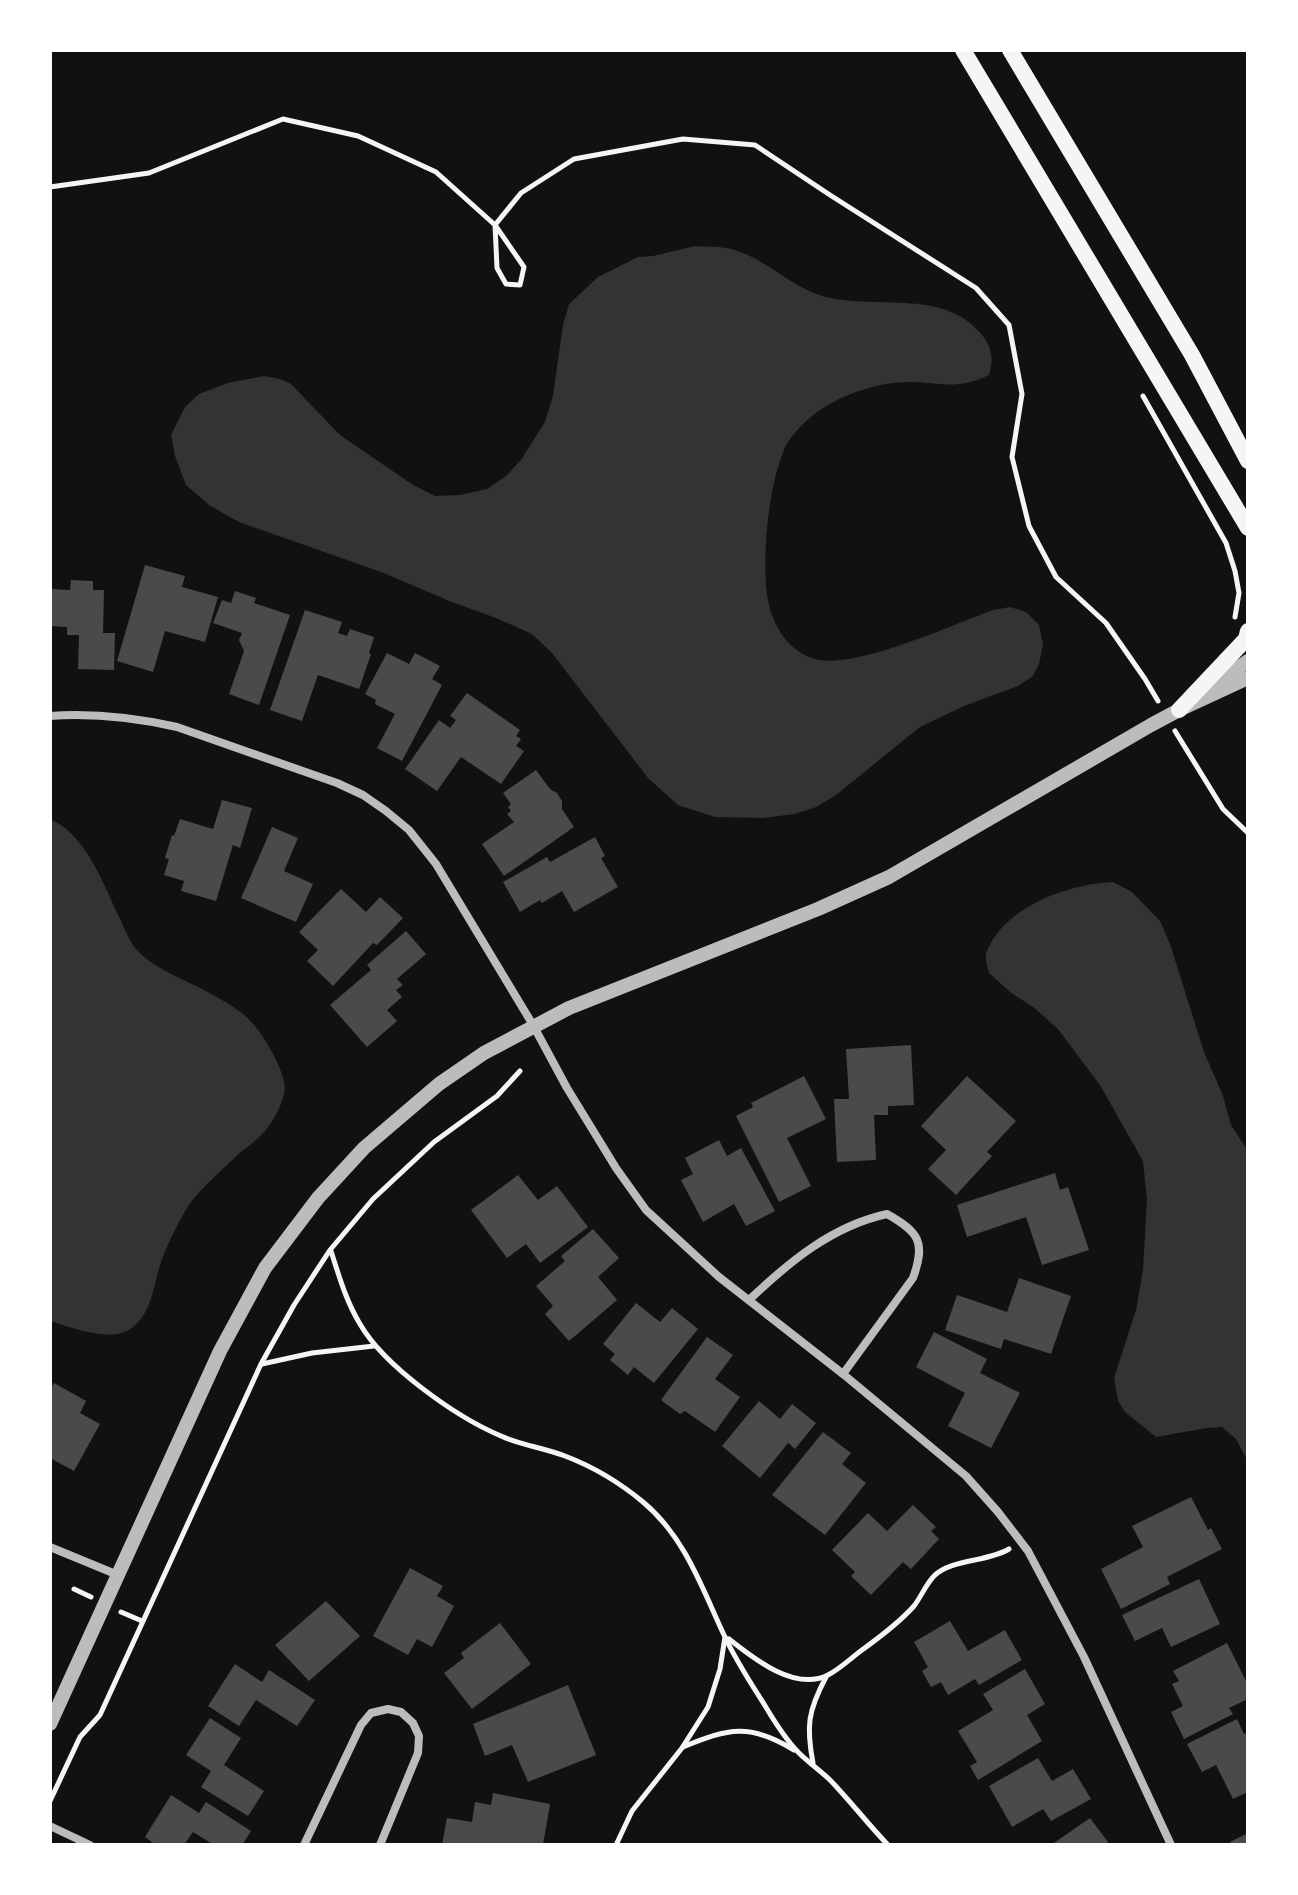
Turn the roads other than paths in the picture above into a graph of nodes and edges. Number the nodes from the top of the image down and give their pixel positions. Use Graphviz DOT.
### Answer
graph roads {
  1 [pos="963,50"];
  2 [pos="1010,50"];
  3 [pos="1248,461"];
  4 [pos="1248,528"];
  5 [pos="1241,629"];
  6 [pos="1248,661"];
  7 [pos="1248,678"];
  8 [pos="1174,715"];
  9 [pos="50,716"];
  10 [pos="533,1025"];
  11 [pos="749,1300"];
  12 [pos="843,1374"];
  13 [pos="50,1547"];
  14 [pos="118,1575"];
  15 [pos="50,1724"];
  16 [pos="50,1826"];
  17 [pos="90,1845"];
  18 [pos="304,1845"];
  19 [pos="380,1845"];
  20 [pos="1171,1845"];
  1 -- 4 [label="main road"];
  2 -- 3 [label="main road"];
  5 -- 8 [label="main road"];
  6 -- 8 [label="street"];
  7 -- 8 [label="street"];
  8 -- 10 [label="street"];
  9 -- 10 [label="street"];
  10 -- 11 [label="street"];
  10 -- 14 [label="street"];
  11 -- 12 [label="street"];
  11 -- 12 [label="street"];
  12 -- 20 [label="street"];
  13 -- 14 [label="street"];
  14 -- 15 [label="street"];
  16 -- 17 [label="street"];
  18 -- 19 [label="street"];
}
